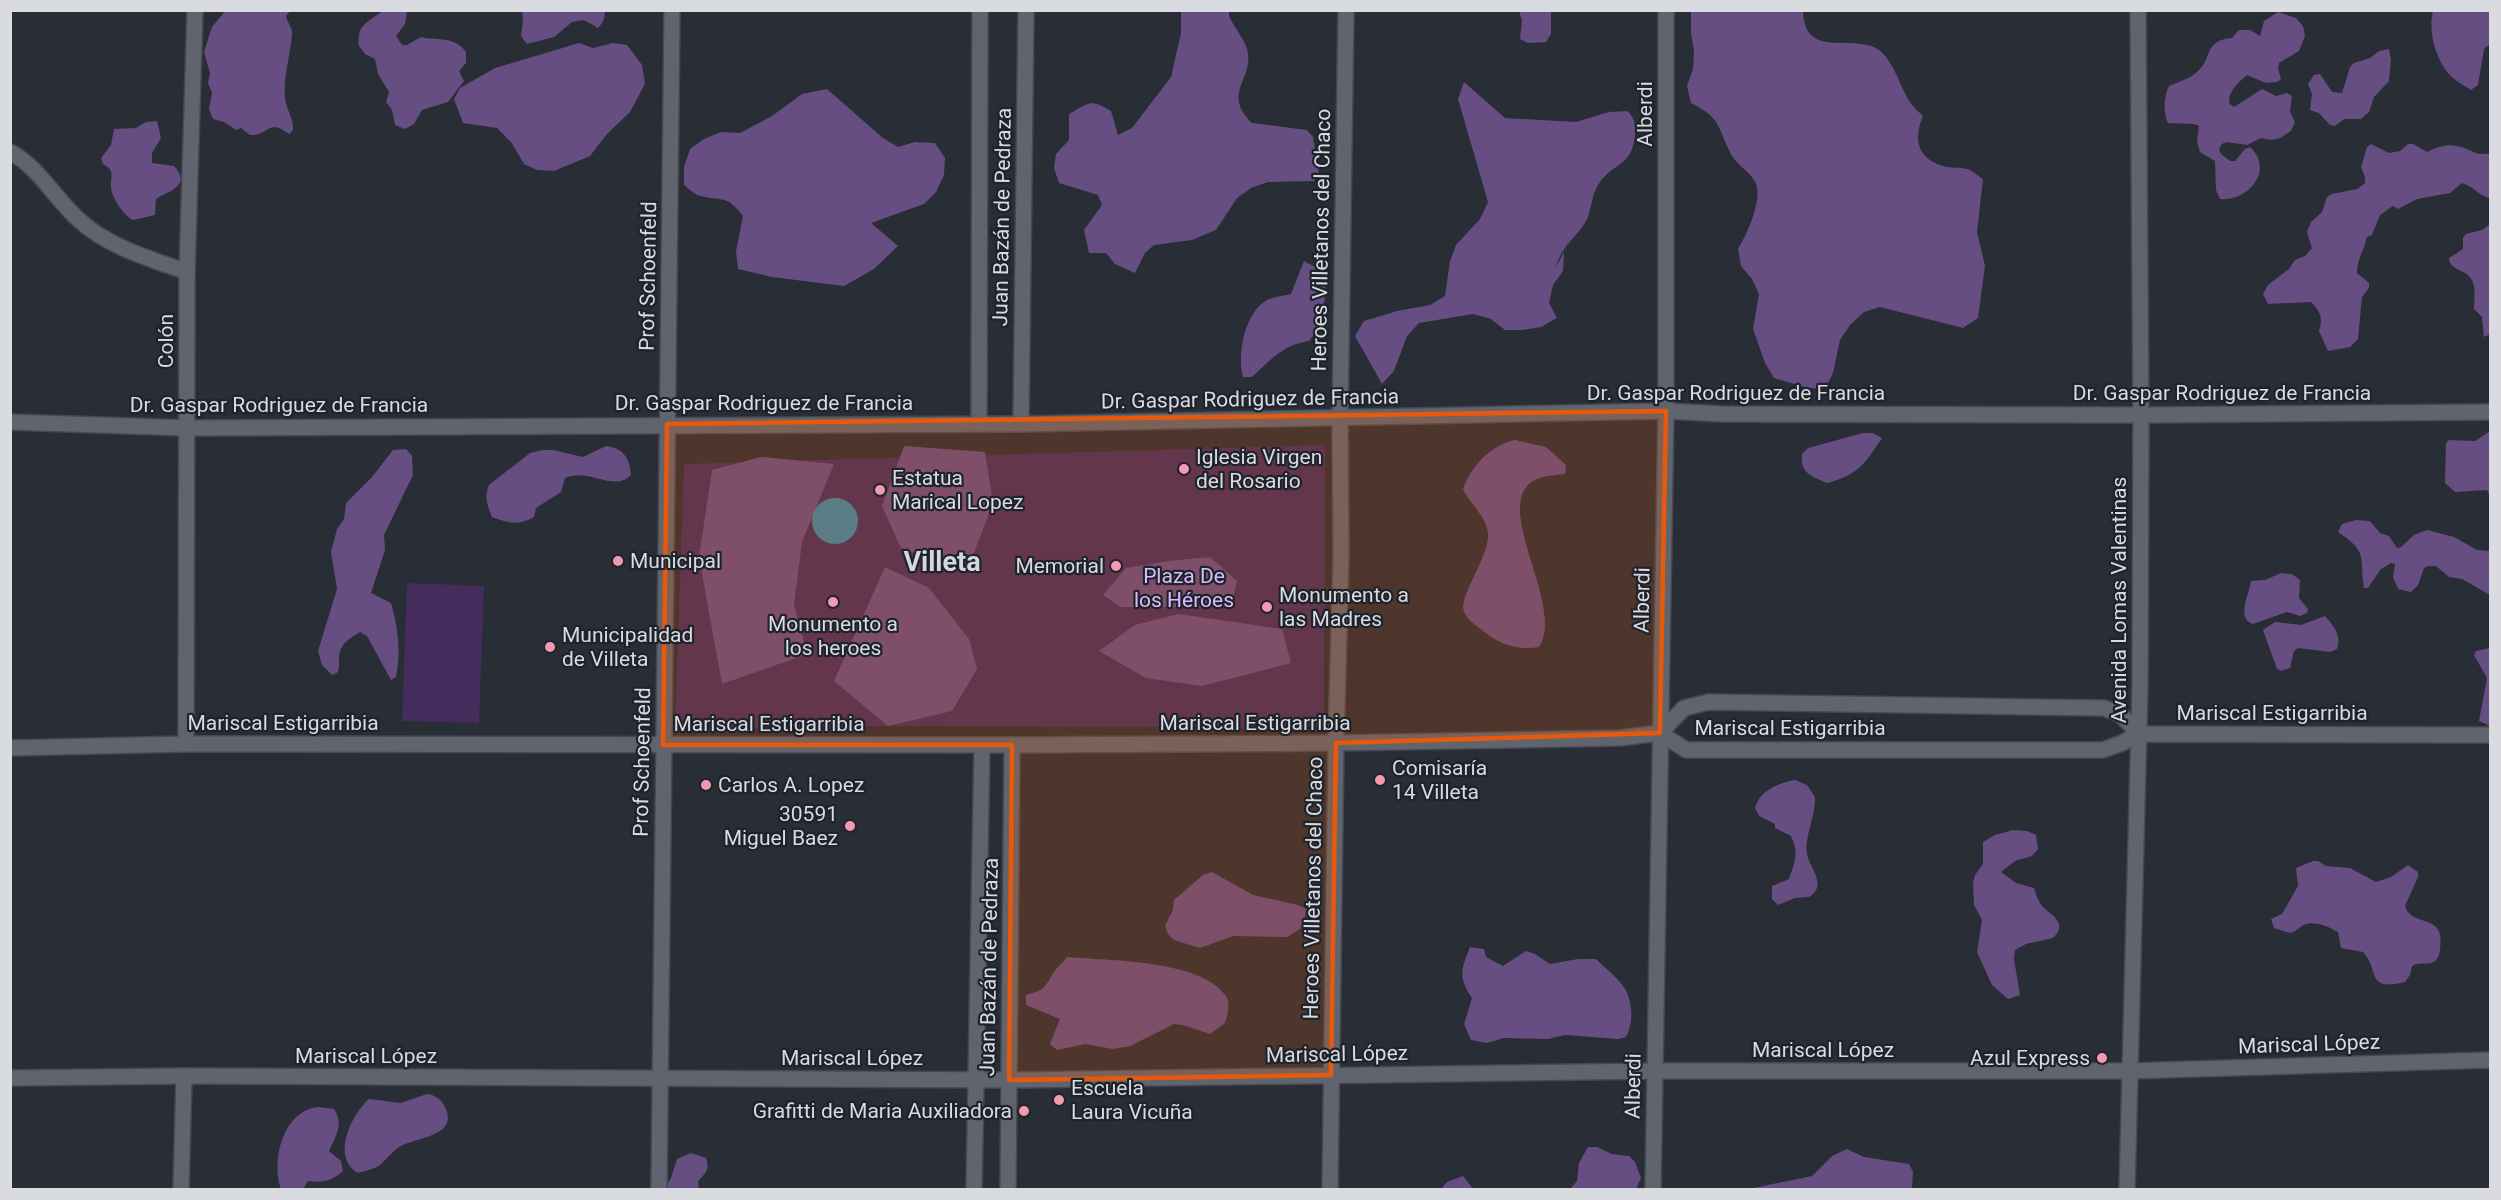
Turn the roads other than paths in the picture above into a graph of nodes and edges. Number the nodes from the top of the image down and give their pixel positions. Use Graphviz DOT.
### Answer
graph roads {
  1 [pos="195,10"];
  2 [pos="672,10"];
  3 [pos="980,10"];
  4 [pos="1026,10"];
  5 [pos="1346,10"];
  6 [pos="1666,10"];
  7 [pos="2138,10"];
  8 [pos="10,152"];
  9 [pos="187,273"];
  10 [pos="1666,411"];
  11 [pos="2490,412"];
  12 [pos="2141,415"];
  13 [pos="1340,419"];
  14 [pos="10,422"];
  15 [pos="667,424"];
  16 [pos="979,424"];
  17 [pos="1021,424"];
  18 [pos="188,428"];
  19 [pos="1660,733"];
  20 [pos="2139,734"];
  21 [pos="2490,735"];
  22 [pos="1335,743"];
  23 [pos="186,744"];
  24 [pos="663,745"];
  25 [pos="982,745"];
  26 [pos="1012,745"];
  27 [pos="10,748"];
  28 [pos="2490,1060"];
  29 [pos="1654,1071"];
  30 [pos="2129,1071"];
  31 [pos="1331,1075"];
  32 [pos="184,1076"];
  33 [pos="10,1078"];
  34 [pos="659,1078"];
  35 [pos="976,1080"];
  36 [pos="1009,1080"];
  37 [pos="181,1190"];
  38 [pos="659,1190"];
  39 [pos="975,1190"];
  40 [pos="1008,1190"];
  41 [pos="1330,1190"];
  42 [pos="1653,1190"];
  43 [pos="2127,1190"];
  1 -- 9 [label="street, Colón"];
  2 -- 15 [label="street, Prof Schoenfeld"];
  3 -- 16 [label="street"];
  4 -- 17 [label="street, Juan Bazán de Pedraza"];
  5 -- 13 [label="street, Heroes Villetanos del Chaco"];
  6 -- 10 [label="street, Alberdi"];
  7 -- 12 [label="street, Avenida Lomas Valentinas"];
  8 -- 9 [label="street"];
  9 -- 18 [label="street, Colón"];
  10 -- 12 [label="street, Dr. Gaspar Rodriguez de Francia"];
  10 -- 13 [label="street, Dr. Gaspar Rodriguez de Francia"];
  10 -- 19 [label="street, Alberdi"];
  11 -- 12 [label="street, Dr. Gaspar Rodriguez de Francia"];
  12 -- 20 [label="street, Avenida Lomas Valentinas"];
  13 -- 17 [label="street, Dr. Gaspar Rodriguez de Francia"];
  13 -- 22 [label="street, Heroes Villetanos del Chaco"];
  14 -- 18 [label="street, Dr. Gaspar Rodriguez de Francia"];
  15 -- 16 [label="street, Dr. Gaspar Rodriguez de Francia"];
  15 -- 18 [label="street, Dr. Gaspar Rodriguez de Francia"];
  15 -- 24 [label="street, Prof Schoenfeld"];
  16 -- 17 [label="street, Dr. Gaspar Rodriguez de Francia"];
  18 -- 23 [label="street, Colón"];
  19 -- 20 [label="street, Mariscal Estigarribia"];
  19 -- 20 [label="street"];
  19 -- 22 [label="street, Mariscal Estigarribia"];
  19 -- 29 [label="street, Alberdi"];
  20 -- 21 [label="street, Mariscal Estigarribia"];
  20 -- 30 [label="street, Avenida Lomas Valentinas"];
  22 -- 26 [label="street, Mariscal Estigarribia"];
  22 -- 31 [label="street, Heroes Villetanos del Chaco"];
  23 -- 24 [label="street, Mariscal Estigarribia"];
  23 -- 27 [label="street, Mariscal Estigarribia"];
  24 -- 25 [label="street, Mariscal Estigarribia"];
  24 -- 34 [label="street, Prof Schoenfeld"];
  25 -- 26 [label="street, Mariscal Estigarribia"];
  25 -- 35 [label="street"];
  26 -- 36 [label="street, Juan Bazán de Pedraza"];
  28 -- 30 [label="street, Mariscal López"];
  29 -- 30 [label="street, Mariscal López"];
  29 -- 31 [label="street, Mariscal López"];
  29 -- 42 [label="street, Alberdi"];
  30 -- 43 [label="street, Avenida Lomas Valentinas"];
  31 -- 36 [label="street, Mariscal López"];
  31 -- 41 [label="street, Heroes Villetanos del Chaco"];
  32 -- 33 [label="street, Mariscal López"];
  32 -- 34 [label="street, Mariscal López"];
  32 -- 37 [label="street"];
  34 -- 35 [label="street, Mariscal López"];
  34 -- 38 [label="street, Prof Schoenfeld"];
  35 -- 36 [label="street, Mariscal López"];
  35 -- 39 [label="street"];
  36 -- 40 [label="street, Juan Bazán de Pedraza"];
}
